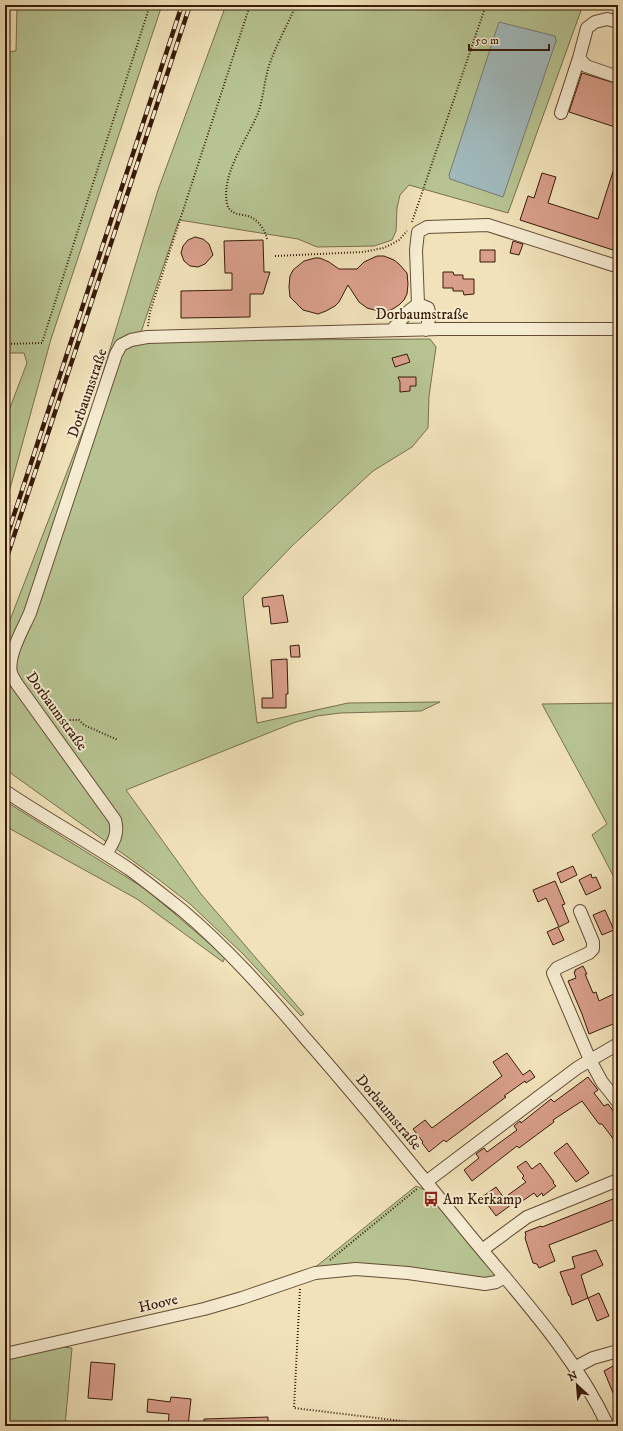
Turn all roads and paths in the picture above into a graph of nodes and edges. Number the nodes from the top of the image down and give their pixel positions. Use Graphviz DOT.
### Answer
graph roads {
  1 [pos="150,5"];
  2 [pos="250,5"];
  3 [pos="296,5"];
  4 [pos="486,5"];
  5 [pos="618,22"];
  6 [pos="579,58"];
  7 [pos="618,77"];
  8 [pos="561,113"];
  9 [pos="412,223"];
  10 [pos="408,230"];
  11 [pos="267,239"];
  12 [pos="274,256"];
  13 [pos="618,265"];
  14 [pos="418,304"];
  15 [pos="618,329"];
  16 [pos="392,330"];
  17 [pos="426,330"];
  18 [pos="147,337"];
  19 [pos="5,344"];
  20 [pos="48,727"];
  21 [pos="118,740"];
  22 [pos="5,791"];
  23 [pos="106,854"];
  24 [pos="580,911"];
  25 [pos="618,1044"];
  26 [pos="590,1060"];
  27 [pos="618,1101"];
  28 [pos="618,1180"];
  29 [pos="426,1182"];
  30 [pos="482,1250"];
  31 [pos="315,1273"];
  32 [pos="505,1277"];
  33 [pos="298,1278"];
  34 [pos="618,1351"];
  35 [pos="5,1354"];
  36 [pos="576,1367"];
  37 [pos="443,1426"];
  38 [pos="608,1426"];
  1 -- 19 [label="path"];
  2 -- 18 [label="path"];
  3 -- 11 [label="path"];
  4 -- 9 [label="path"];
  5 -- 6 [label="street"];
  6 -- 7 [label="street"];
  6 -- 8 [label="street"];
  10 -- 12 [label="path"];
  13 -- 14 [label="street"];
  14 -- 16 [label="street"];
  14 -- 17 [label="street"];
  15 -- 17 [label="street, Dorbaumstraße"];
  16 -- 17 [label="street, Dorbaumstraße"];
  16 -- 18 [label="street, Dorbaumstraße"];
  18 -- 20 [label="street, Dorbaumstraße"];
  20 -- 21 [label="path"];
  20 -- 23 [label="street, Dorbaumstraße"];
  22 -- 23 [label="street, Dorbaumstraße"];
  23 -- 29 [label="street, Dorbaumstraße"];
  24 -- 26 [label="street"];
  25 -- 26 [label="street"];
  26 -- 27 [label="street"];
  26 -- 29 [label="street"];
  28 -- 30 [label="street"];
  29 -- 30 [label="street, Dorbaumstraße"];
  29 -- 31 [label="path"];
  30 -- 32 [label="street, Dorbaumstraße"];
  31 -- 32 [label="street, Hoove"];
  31 -- 33 [label="street, Hoove"];
  32 -- 36 [label="street, Dorbaumstraße"];
  33 -- 35 [label="street, Hoove"];
  33 -- 37 [label="path"];
  34 -- 36 [label="street"];
  36 -- 38 [label="street, Dorbaumstraße"];
}
